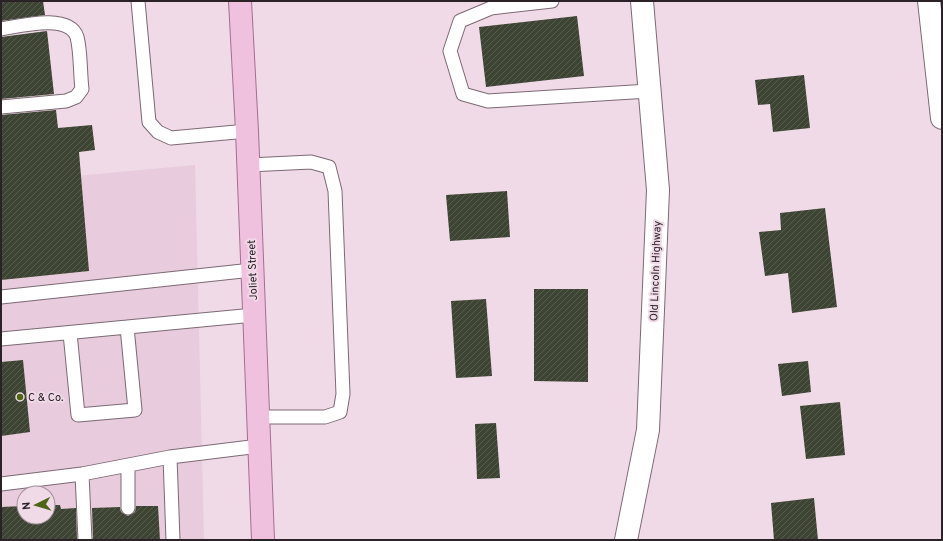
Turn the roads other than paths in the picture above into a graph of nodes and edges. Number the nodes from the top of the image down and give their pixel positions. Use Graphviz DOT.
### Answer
graph roads {
  1 [pos="138,1"];
  2 [pos="240,1"];
  3 [pos="552,1"];
  4 [pos="642,1"];
  5 [pos="929,1"];
  6 [pos="1,29"];
  7 [pos="649,91"];
  8 [pos="1,107"];
  9 [pos="942,118"];
  10 [pos="247,131"];
  11 [pos="248,165"];
  12 [pos="252,270"];
  13 [pos="1,297"];
  14 [pos="254,316"];
  15 [pos="127,327"];
  16 [pos="70,333"];
  17 [pos="1,339"];
  18 [pos="258,417"];
  19 [pos="259,446"];
  20 [pos="170,457"];
  21 [pos="128,466"];
  22 [pos="82,474"];
  23 [pos="1,484"];
  24 [pos="128,508"];
  25 [pos="85,540"];
  26 [pos="173,540"];
  27 [pos="263,540"];
  28 [pos="626,540"];
  1 -- 10 [label="lane"];
  2 -- 10 [label="main road, Joliet Street"];
  3 -- 7 [label="lane"];
  4 -- 7 [label="street, Old Lincoln Highway"];
  5 -- 9 [label="street"];
  6 -- 8 [label="lane"];
  7 -- 28 [label="street, Old Lincoln Highway"];
  10 -- 11 [label="main road, Joliet Street"];
  11 -- 12 [label="main road, Joliet Street"];
  11 -- 18 [label="lane"];
  12 -- 13 [label="lane"];
  12 -- 14 [label="main road, Joliet Street"];
  14 -- 15 [label="lane"];
  14 -- 18 [label="main road, Joliet Street"];
  15 -- 16 [label="lane"];
  15 -- 16 [label="lane"];
  16 -- 17 [label="lane"];
  18 -- 19 [label="main road, Joliet Street"];
  19 -- 20 [label="lane"];
  19 -- 27 [label="main road, Joliet Street"];
  20 -- 21 [label="lane"];
  20 -- 26 [label="lane"];
  21 -- 22 [label="lane"];
  21 -- 24 [label="lane"];
  22 -- 23 [label="lane"];
  22 -- 25 [label="lane"];
}
